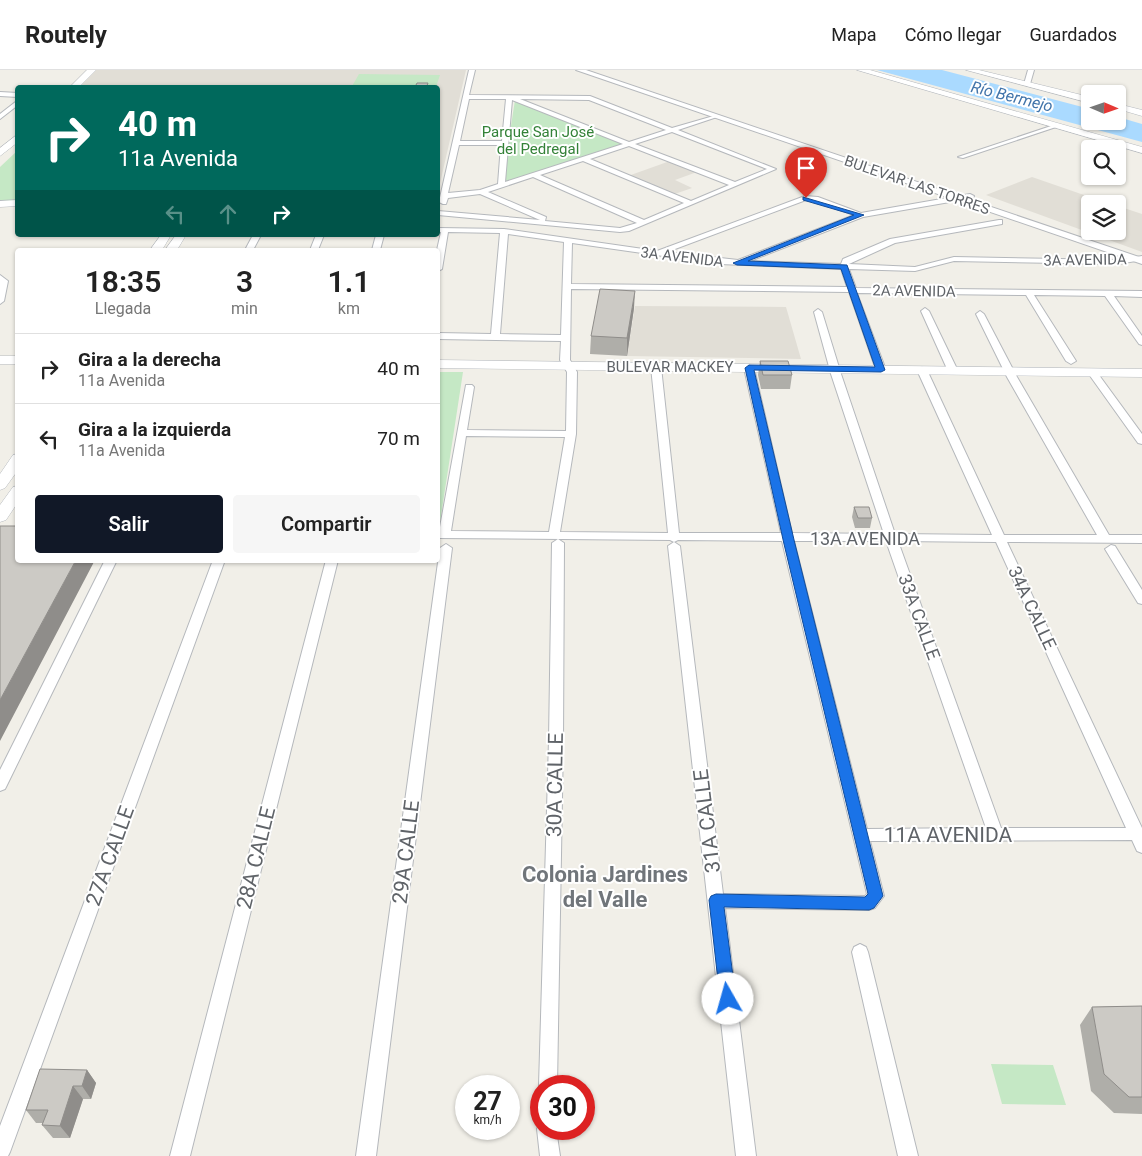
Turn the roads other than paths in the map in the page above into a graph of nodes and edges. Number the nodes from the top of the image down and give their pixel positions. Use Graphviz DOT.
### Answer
graph roads {
  1 [pos="100,70"];
  2 [pos="472,70"];
  3 [pos="579,70"];
  4 [pos="595,70"];
  5 [pos="860,70"];
  6 [pos="970,70"];
  7 [pos="1031,70"];
  8 [pos="89,71"];
  9 [pos="1027,84"];
  10 [pos="71,85"];
  11 [pos="76,85"];
  12 [pos="1,95"];
  13 [pos="15,95"];
  14 [pos="466,97"];
  15 [pos="509,97"];
  16 [pos="1081,98"];
  17 [pos="15,104"];
  18 [pos="1126,109"];
  19 [pos="1142,113"];
  20 [pos="0,117"];
  21 [pos="711,118"];
  22 [pos="1056,126"];
  23 [pos="673,130"];
  24 [pos="15,134"];
  25 [pos="15,140"];
  26 [pos="505,142"];
  27 [pos="456,143"];
  28 [pos="628,144"];
  29 [pos="0,147"];
  30 [pos="1142,150"];
  31 [pos="0,153"];
  32 [pos="962,157"];
  33 [pos="584,159"];
  34 [pos="534,175"];
  35 [pos="735,185"];
  36 [pos="501,186"];
  37 [pos="481,192"];
  38 [pos="444,196"];
  39 [pos="970,196"];
  40 [pos="956,198"];
  41 [pos="15,203"];
  42 [pos="690,203"];
  43 [pos="0,204"];
  44 [pos="0,209"];
  45 [pos="15,209"];
  46 [pos="440,210"];
  47 [pos="440,213"];
  48 [pos="861,215"];
  49 [pos="642,222"];
  50 [pos="999,222"];
  51 [pos="556,224"];
  52 [pos="441,230"];
  53 [pos="504,231"];
  54 [pos="165,237"];
  55 [pos="180,237"];
  56 [pos="568,241"];
  57 [pos="157,248"];
  58 [pos="172,248"];
  59 [pos="440,248"];
  60 [pos="656,254"];
  61 [pos="1140,258"];
  62 [pos="737,263"];
  63 [pos="844,267"];
  64 [pos="0,277"];
  65 [pos="566,286"];
  66 [pos="852,291"];
  67 [pos="1029,293"];
  68 [pos="1108,294"];
  69 [pos="1142,294"];
  70 [pos="0,301"];
  71 [pos="925,311"];
  72 [pos="818,312"];
  73 [pos="980,314"];
  74 [pos="440,336"];
  75 [pos="495,337"];
  76 [pos="565,338"];
  77 [pos="1142,342"];
  78 [pos="0,360"];
  79 [pos="15,360"];
  80 [pos="1071,361"];
  81 [pos="440,364"];
  82 [pos="568,366"];
  83 [pos="656,367"];
  84 [pos="749,368"];
  85 [pos="834,369"];
  86 [pos="881,370"];
  87 [pos="922,370"];
  88 [pos="953,371"];
  89 [pos="1010,372"];
  90 [pos="1093,373"];
  91 [pos="1142,374"];
  92 [pos="469,387"];
  93 [pos="462,433"];
  94 [pos="571,434"];
  95 [pos="1142,441"];
  96 [pos="15,462"];
  97 [pos="0,485"];
  98 [pos="15,495"];
  99 [pos="0,518"];
  100 [pos="788,538"];
  101 [pos="443,539"];
  102 [pos="556,539"];
  103 [pos="891,539"];
  104 [pos="1000,539"];
  105 [pos="1142,539"];
  106 [pos="674,542"];
  107 [pos="1108,544"];
  108 [pos="110,563"];
  109 [pos="218,563"];
  110 [pos="331,563"];
  111 [pos="1142,600"];
  112 [pos="0,785"];
  113 [pos="996,834"];
  114 [pos="860,835"];
  115 [pos="1140,838"];
  116 [pos="716,900"];
  117 [pos="860,952"];
  118 [pos="548,1075"];
  119 [pos="548,1140"];
  120 [pos="0,1152"];
  121 [pos="180,1156"];
  122 [pos="366,1156"];
  123 [pos="550,1156"];
  124 [pos="746,1156"];
  125 [pos="908,1156"];
  1 -- 8 [label="main road"];
  2 -- 14 [label="street"];
  3 -- 21 [label="street, BULEVAR LAS TORRES"];
  4 -- 39 [label="street, BULEVAR LAS TORRES"];
  5 -- 22 [label="main road"];
  6 -- 9 [label="main road"];
  7 -- 9 [label="street"];
  8 -- 10 [label="main road"];
  8 -- 11 [label="main road"];
  9 -- 16 [label="main road"];
  12 -- 13 [label="street"];
  14 -- 15 [label="street"];
  14 -- 27 [label="street"];
  15 -- 23 [label="street"];
  15 -- 26 [label="street"];
  15 -- 28 [label="street"];
  17 -- 20 [label="street"];
  18 -- 19 [label="main road"];
  21 -- 23 [label="street"];
  21 -- 40 [label="street, BULEVAR LAS TORRES"];
  22 -- 30 [label="main road"];
  22 -- 32 [label="street"];
  23 -- 28 [label="street"];
  23 -- 35 [label="street"];
  24 -- 29 [label="main road"];
  25 -- 31 [label="main road"];
  26 -- 27 [label="street"];
  26 -- 36 [label="street"];
  27 -- 38 [label="street"];
  28 -- 33 [label="street"];
  28 -- 35 [label="street"];
  33 -- 34 [label="street"];
  33 -- 42 [label="street"];
  34 -- 36 [label="street"];
  34 -- 49 [label="street"];
  35 -- 42 [label="street"];
  36 -- 37 [label="street"];
  37 -- 38 [label="street"];
  37 -- 51 [label="street"];
  38 -- 46 [label="street"];
  39 -- 40 [label="street"];
  39 -- 61 [label="street, BULEVAR LAS TORRES"];
  40 -- 48 [label="street"];
  40 -- 61 [label="street, BULEVAR LAS TORRES"];
  41 -- 43 [label="main road"];
  42 -- 49 [label="street"];
  44 -- 45 [label="main road"];
  47 -- 51 [label="street"];
  48 -- 60 [label="street"];
  48 -- 62 [label="street"];
  49 -- 51 [label="street"];
  50 -- 63 [label="street"];
  52 -- 53 [label="street, 3A AVENIDA"];
  52 -- 59 [label="street"];
  53 -- 56 [label="street, 3A AVENIDA"];
  53 -- 75 [label="street"];
  54 -- 57 [label="main road"];
  55 -- 58 [label="main road"];
  56 -- 60 [label="street, 3A AVENIDA"];
  56 -- 65 [label="street, 30A CALLE"];
  60 -- 62 [label="street, 3A AVENIDA"];
  61 -- 63 [label="street, 3A AVENIDA"];
  62 -- 63 [label="street, 3A AVENIDA"];
  63 -- 66 [label="street"];
  64 -- 70 [label="street"];
  65 -- 66 [label="street, 2A AVENIDA"];
  65 -- 76 [label="street, 30A CALLE"];
  66 -- 67 [label="street, 2A AVENIDA"];
  66 -- 86 [label="street"];
  67 -- 68 [label="street, 2A AVENIDA"];
  67 -- 80 [label="street"];
  68 -- 69 [label="street, 2A AVENIDA"];
  68 -- 77 [label="street"];
  71 -- 88 [label="street"];
  72 -- 85 [label="street, 33A CALLE"];
  73 -- 89 [label="street"];
  74 -- 75 [label="street"];
  75 -- 76 [label="street"];
  76 -- 82 [label="street, 30A CALLE"];
  78 -- 79 [label="main road"];
  81 -- 82 [label="main road, BULEVAR MACKEY"];
  82 -- 83 [label="main road, BULEVAR MACKEY"];
  82 -- 94 [label="street, 30A CALLE"];
  83 -- 84 [label="main road, BULEVAR MACKEY"];
  83 -- 106 [label="street, 31A CALLE"];
  84 -- 85 [label="main road, BULEVAR MACKEY"];
  84 -- 100 [label="street"];
  85 -- 86 [label="main road, BULEVAR MACKEY"];
  85 -- 103 [label="street, 33A CALLE"];
  86 -- 87 [label="main road, BULEVAR MACKEY"];
  87 -- 88 [label="main road, BULEVAR MACKEY"];
  87 -- 104 [label="street, 34A CALLE"];
  88 -- 89 [label="main road, BULEVAR MACKEY"];
  89 -- 90 [label="main road, BULEVAR MACKEY"];
  89 -- 107 [label="street"];
  90 -- 91 [label="main road, BULEVAR MACKEY"];
  90 -- 95 [label="street"];
  92 -- 93 [label="street, 29A CALLE"];
  93 -- 94 [label="street"];
  93 -- 101 [label="street, 29A CALLE"];
  94 -- 102 [label="street, 30A CALLE"];
  96 -- 97 [label="main road"];
  98 -- 99 [label="main road"];
  100 -- 103 [label="street, 13A AVENIDA"];
  100 -- 106 [label="street, 13A AVENIDA"];
  100 -- 114 [label="street"];
  101 -- 102 [label="street, 13A AVENIDA"];
  101 -- 122 [label="street, 29A CALLE"];
  102 -- 106 [label="street, 13A AVENIDA"];
  102 -- 118 [label="street, 30A CALLE"];
  103 -- 104 [label="street, 13A AVENIDA"];
  103 -- 113 [label="street, 33A CALLE"];
  104 -- 107 [label="street, 13A AVENIDA"];
  104 -- 115 [label="street, 34A CALLE"];
  105 -- 107 [label="street, 13A AVENIDA"];
  106 -- 116 [label="street, 31A CALLE"];
  107 -- 111 [label="street"];
  108 -- 112 [label="street"];
  109 -- 120 [label="street, 27A CALLE"];
  110 -- 121 [label="street, 28A CALLE"];
  113 -- 114 [label="street, 11A AVENIDA"];
  113 -- 115 [label="street, 11A AVENIDA"];
  114 -- 116 [label="street, 11A AVENIDA"];
  116 -- 124 [label="street, 31A CALLE"];
  117 -- 125 [label="street"];
  119 -- 123 [label="street"];
}
